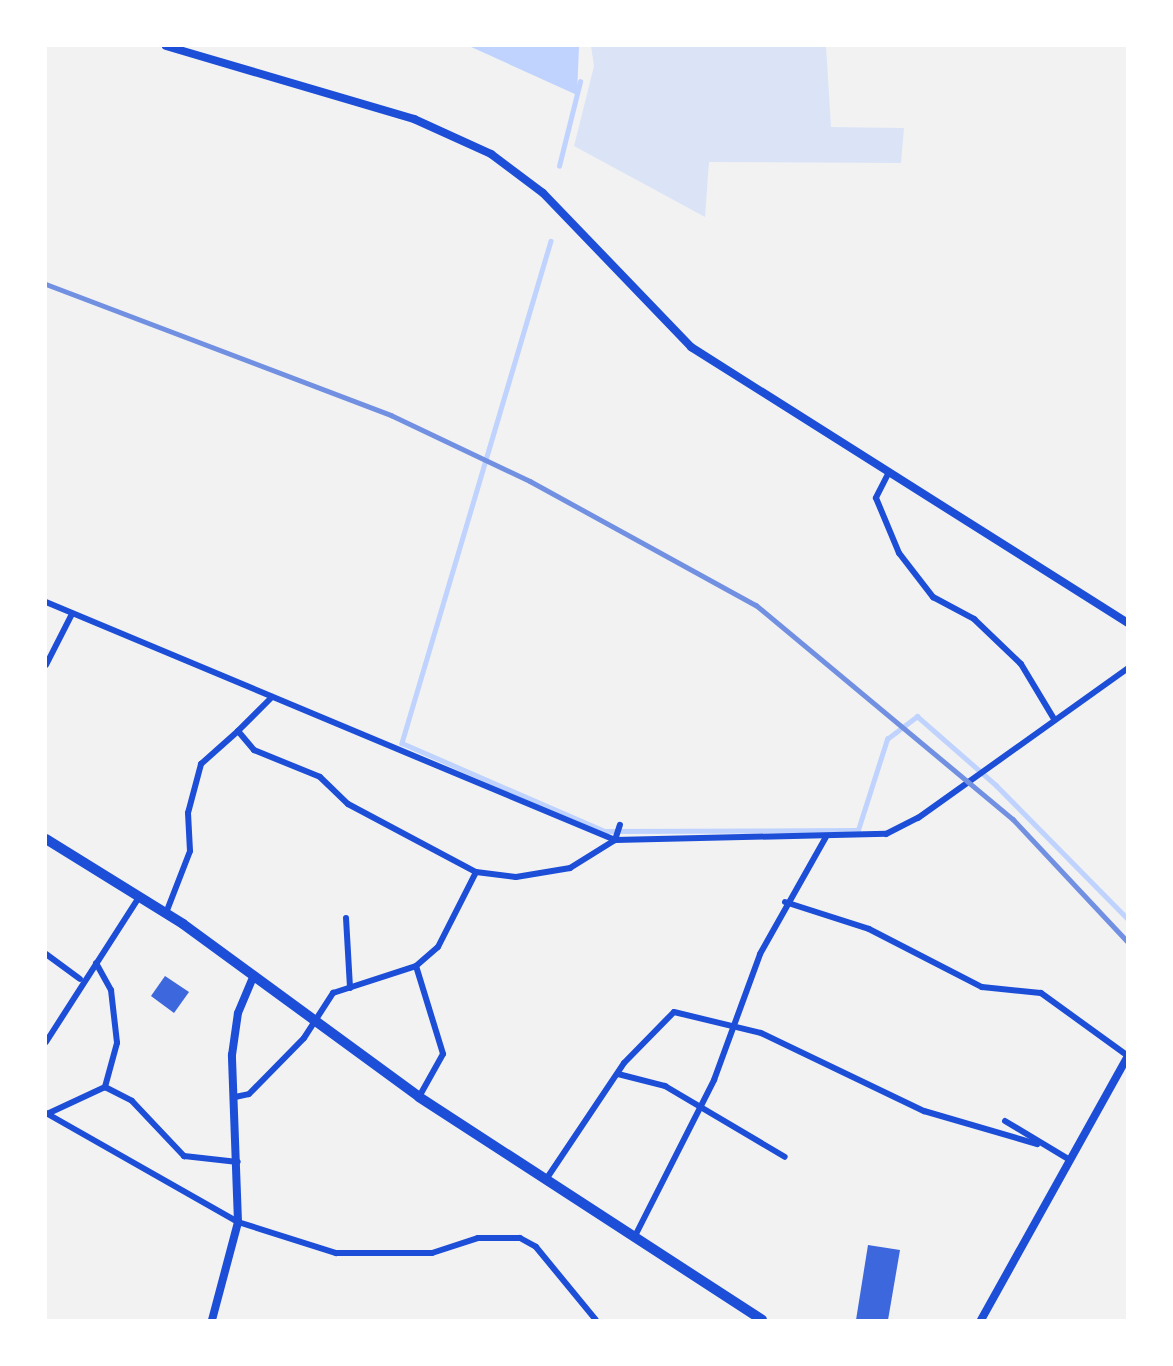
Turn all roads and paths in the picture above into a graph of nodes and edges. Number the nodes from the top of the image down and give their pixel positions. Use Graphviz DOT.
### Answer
graph roads {
  1 [pos="166,46"];
  2 [pos="889,472"];
  3 [pos="46,602"];
  4 [pos="72,614"];
  5 [pos="1128,623"];
  6 [pos="46,666"];
  7 [pos="1128,668"];
  8 [pos="272,697"];
  9 [pos="1054,719"];
  10 [pos="238,731"];
  11 [pos="620,825"];
  12 [pos="827,837"];
  13 [pos="616,838"];
  14 [pos="46,839"];
  15 [pos="476,872"];
  16 [pos="140,895"];
  17 [pos="785,902"];
  18 [pos="166,913"];
  19 [pos="346,918"];
  20 [pos="46,954"];
  21 [pos="96,963"];
  22 [pos="416,966"];
  23 [pos="254,975"];
  24 [pos="80,979"];
  25 [pos="349,988"];
  26 [pos="317,1022"];
  27 [pos="732,1024"];
  28 [pos="46,1042"];
  29 [pos="1128,1056"];
  30 [pos="618,1074"];
  31 [pos="105,1087"];
  32 [pos="235,1097"];
  33 [pos="419,1097"];
  34 [pos="700,1109"];
  35 [pos="46,1114"];
  36 [pos="1006,1121"];
  37 [pos="1037,1144"];
  38 [pos="785,1157"];
  39 [pos="1070,1160"];
  40 [pos="238,1162"];
  41 [pos="547,1178"];
  42 [pos="238,1222"];
  43 [pos="635,1236"];
  44 [pos="212,1321"];
  45 [pos="596,1321"];
  46 [pos="762,1321"];
  47 [pos="982,1321"];
  1 -- 2 [label="street"];
  2 -- 5 [label="street"];
  2 -- 9 [label="street"];
  3 -- 4 [label="street"];
  4 -- 6 [label="street"];
  4 -- 8 [label="street"];
  7 -- 9 [label="street"];
  8 -- 10 [label="street"];
  8 -- 13 [label="street"];
  9 -- 12 [label="street"];
  10 -- 15 [label="street"];
  10 -- 18 [label="street"];
  11 -- 13 [label="street"];
  12 -- 13 [label="street"];
  12 -- 17 [label="street"];
  13 -- 15 [label="street"];
  14 -- 16 [label="main road"];
  15 -- 22 [label="street"];
  16 -- 18 [label="main road"];
  16 -- 21 [label="street"];
  17 -- 27 [label="street"];
  17 -- 29 [label="street"];
  18 -- 23 [label="main road"];
  19 -- 25 [label="street"];
  20 -- 24 [label="street"];
  21 -- 24 [label="street"];
  21 -- 31 [label="street"];
  22 -- 25 [label="street"];
  22 -- 33 [label="street"];
  23 -- 26 [label="main road"];
  23 -- 32 [label="street"];
  24 -- 28 [label="street"];
  25 -- 26 [label="street"];
  26 -- 32 [label="street"];
  26 -- 33 [label="main road"];
  27 -- 30 [label="street"];
  27 -- 34 [label="street"];
  27 -- 37 [label="street"];
  29 -- 39 [label="street"];
  30 -- 34 [label="street"];
  30 -- 41 [label="street"];
  31 -- 35 [label="street"];
  31 -- 40 [label="street"];
  32 -- 40 [label="street"];
  33 -- 41 [label="main road"];
  34 -- 38 [label="street"];
  34 -- 43 [label="street"];
  35 -- 42 [label="street"];
  36 -- 37 [label="street"];
  37 -- 39 [label="street"];
  39 -- 47 [label="street"];
  40 -- 42 [label="street"];
  41 -- 43 [label="main road"];
  42 -- 44 [label="street"];
  42 -- 45 [label="street"];
  43 -- 46 [label="main road"];
}
